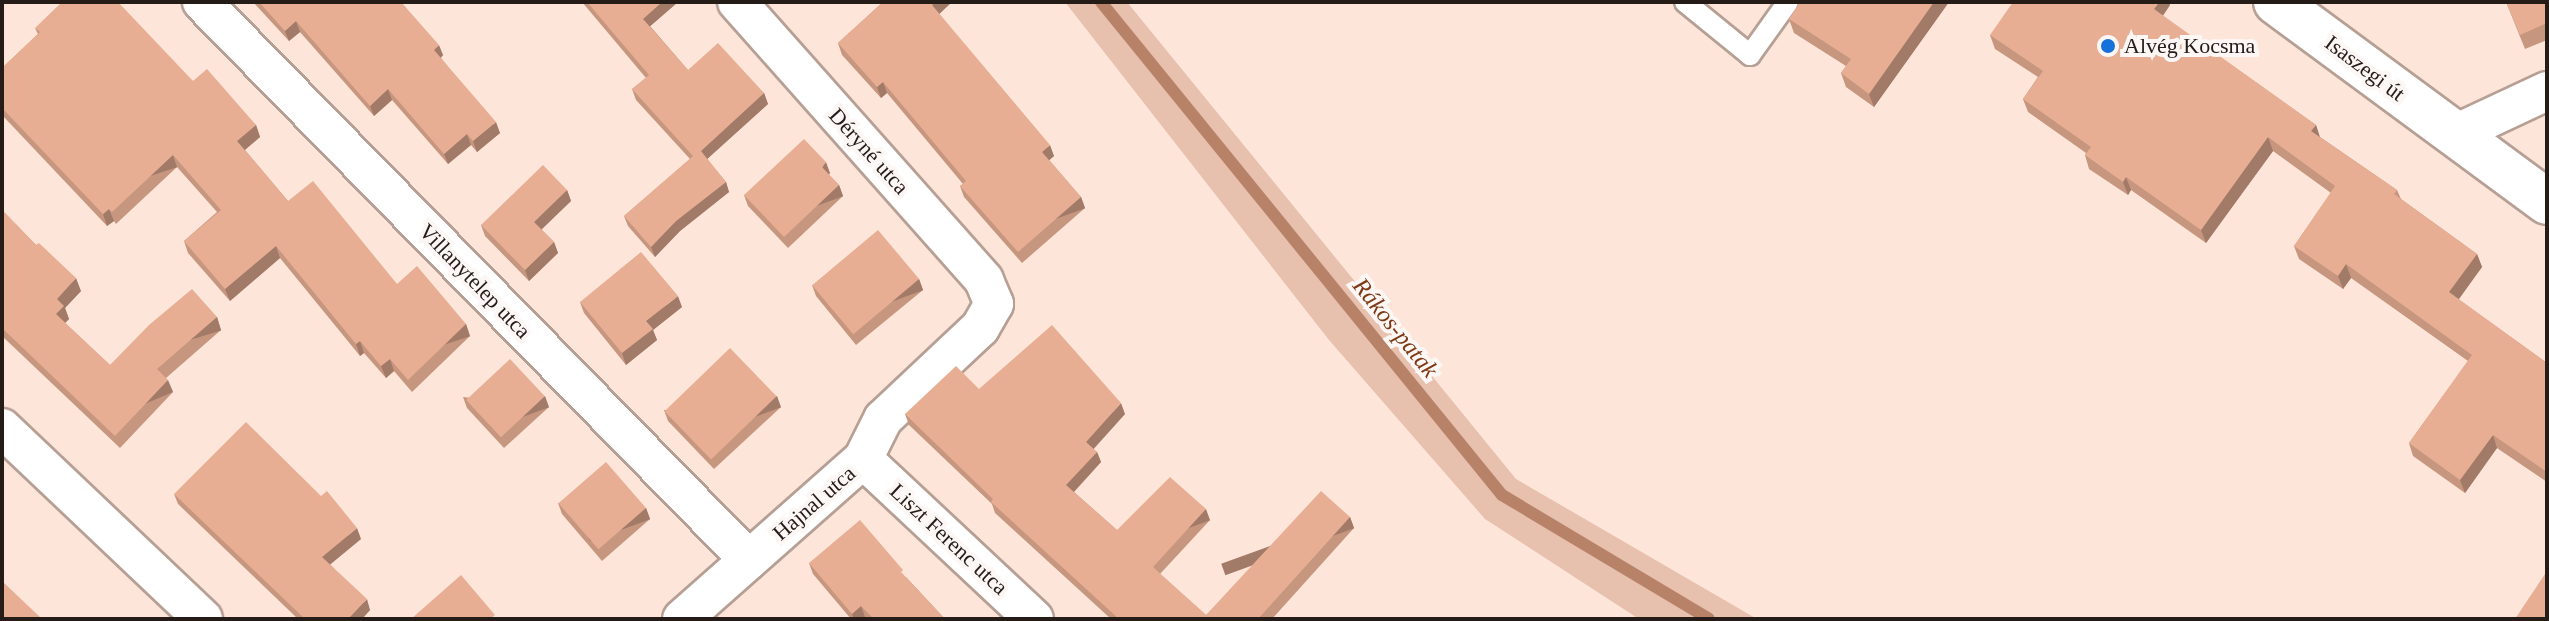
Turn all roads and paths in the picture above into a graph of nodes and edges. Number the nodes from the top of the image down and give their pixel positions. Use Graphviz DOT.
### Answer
graph roads {
  1 [pos="202,2"];
  2 [pos="737,2"];
  3 [pos="1685,2"];
  4 [pos="1788,2"];
  5 [pos="2276,2"];
  6 [pos="2547,91"];
  7 [pos="2453,135"];
  8 [pos="2547,202"];
  9 [pos="994,304"];
  10 [pos="2,428"];
  11 [pos="863,459"];
  12 [pos="749,560"];
  13 [pos="203,619"];
  14 [pos="682,619"];
  15 [pos="1034,619"];
  1 -- 12 [label="street, Villanytelep utca"];
  2 -- 9 [label="street, Déryné utca"];
  3 -- 4 [label="lane"];
  5 -- 7 [label="main road, Isaszegi út"];
  6 -- 7 [label="street"];
  7 -- 8 [label="main road, Isaszegi út"];
  9 -- 11 [label="street, Hajnal utca"];
  10 -- 13 [label="street"];
  11 -- 12 [label="street, Hajnal utca"];
  11 -- 15 [label="street, Liszt Ferenc utca"];
  12 -- 14 [label="street, Hajnal utca"];
}
